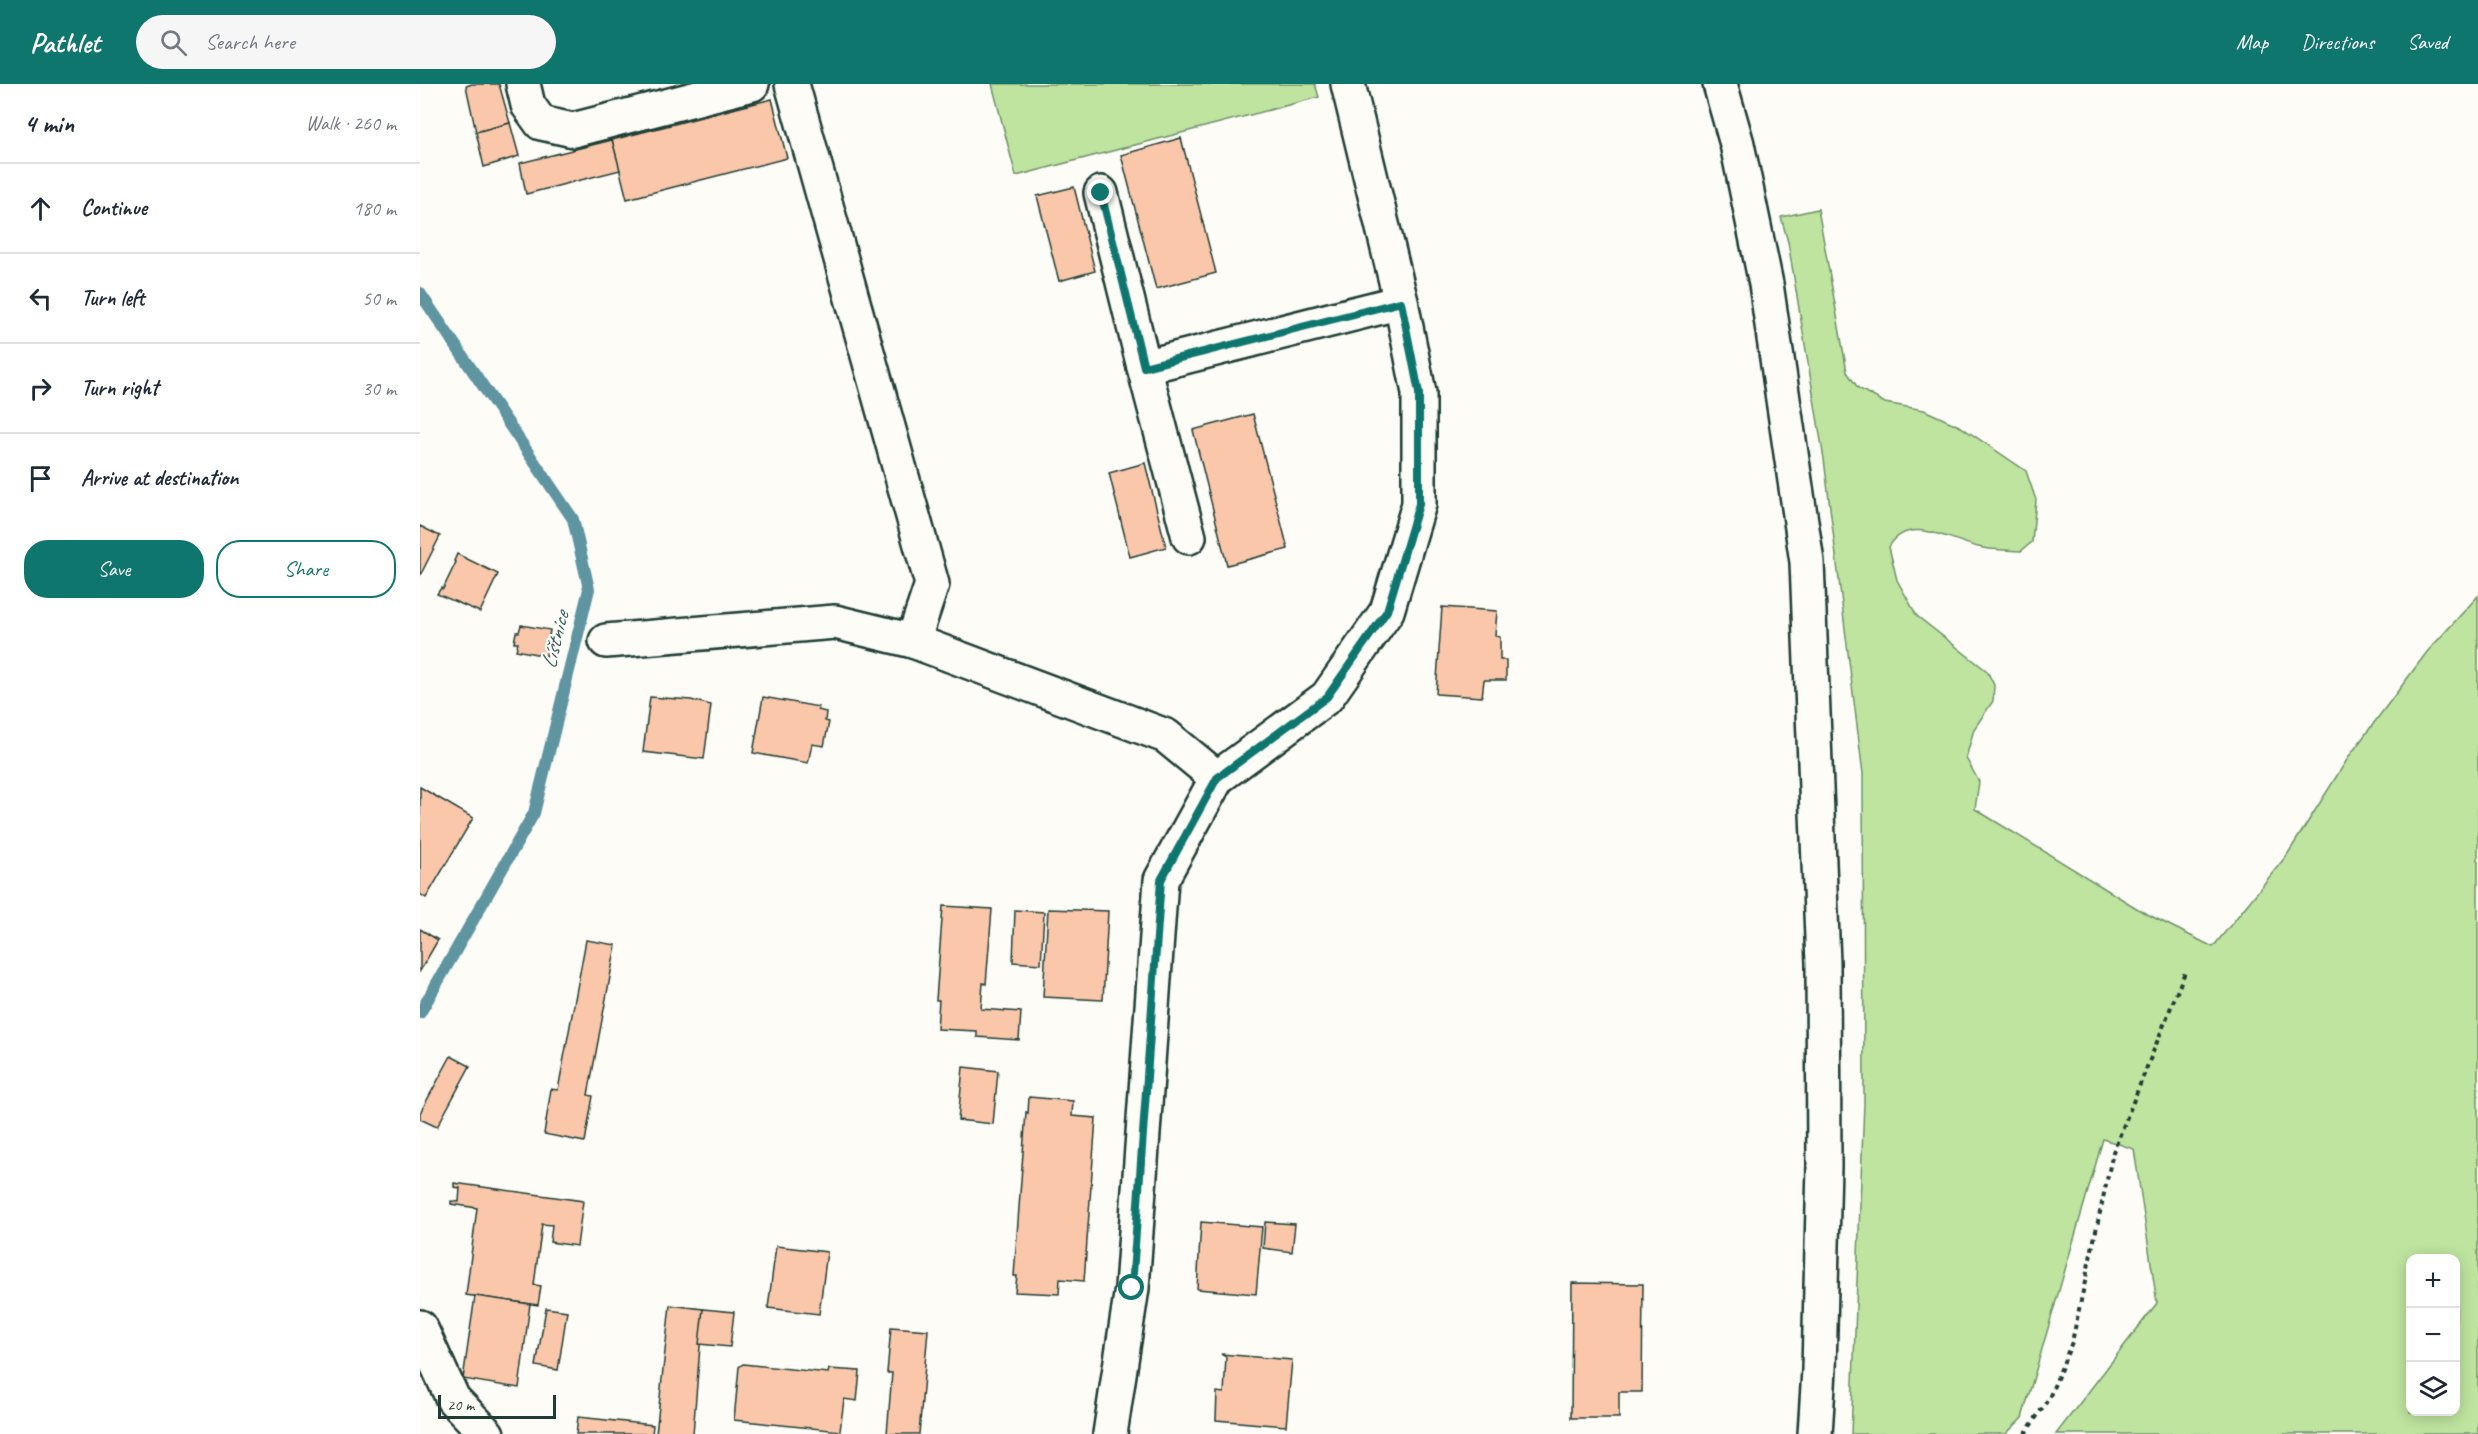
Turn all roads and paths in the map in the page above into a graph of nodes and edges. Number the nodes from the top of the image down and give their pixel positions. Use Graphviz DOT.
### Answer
graph roads {
  1 [pos="523,84"];
  2 [pos="752,84"];
  3 [pos="792,84"];
  4 [pos="1348,84"];
  5 [pos="1720,84"];
  6 [pos="1101,193"];
  7 [pos="1401,302"];
  8 [pos="1144,367"];
  9 [pos="1189,537"];
  10 [pos="912,640"];
  11 [pos="606,641"];
  12 [pos="1217,778"];
  13 [pos="2185,972"];
  14 [pos="420,1327"];
  15 [pos="487,1434"];
  16 [pos="1110,1434"];
  17 [pos="1815,1434"];
  18 [pos="2025,1434"];
  1 -- 2 [label="street"];
  3 -- 10 [label="street"];
  4 -- 7 [label="street"];
  5 -- 17 [label="street"];
  6 -- 8 [label="street"];
  7 -- 8 [label="street"];
  7 -- 12 [label="street"];
  8 -- 9 [label="street"];
  10 -- 11 [label="street"];
  10 -- 12 [label="street"];
  12 -- 16 [label="street"];
  13 -- 18 [label="path"];
  14 -- 15 [label="street"];
}
